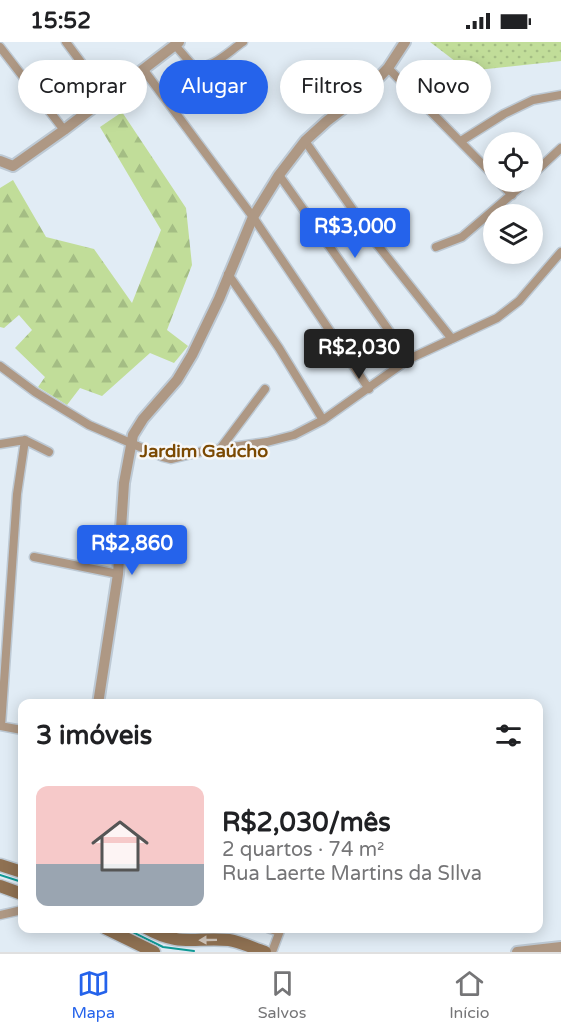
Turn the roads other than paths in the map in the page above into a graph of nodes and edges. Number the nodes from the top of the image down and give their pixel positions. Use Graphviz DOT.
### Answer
graph roads {
  1 [pos="66,42"];
  2 [pos="243,42"];
  3 [pos="405,42"];
  4 [pos="177,44"];
  5 [pos="0,47"];
  6 [pos="79,60"];
  7 [pos="189,60"];
  8 [pos="218,60"];
  9 [pos="147,66"];
  10 [pos="388,68"];
  11 [pos="147,74"];
  12 [pos="561,94"];
  13 [pos="85,114"];
  14 [pos="64,130"];
  15 [pos="305,141"];
  16 [pos="461,141"];
  17 [pos="561,148"];
  18 [pos="0,160"];
  19 [pos="483,164"];
  20 [pos="543,165"];
  21 [pos="279,175"];
  22 [pos="509,192"];
  23 [pos="515,192"];
  24 [pos="512,195"];
  25 [pos="252,217"];
  26 [pos="436,247"];
  27 [pos="561,252"];
  28 [pos="228,274"];
  29 [pos="452,339"];
  30 [pos="409,359"];
  31 [pos="0,366"];
  32 [pos="265,389"];
  33 [pos="369,389"];
  34 [pos="323,420"];
  35 [pos="0,438"];
  36 [pos="25,440"];
  37 [pos="131,444"];
  38 [pos="220,450"];
  39 [pos="49,452"];
  40 [pos="34,557"];
  41 [pos="118,574"];
  42 [pos="99,699"];
  43 [pos="0,726"];
  44 [pos="18,729"];
  45 [pos="0,865"];
  46 [pos="18,871"];
  47 [pos="0,886"];
  48 [pos="18,893"];
  49 [pos="18,911"];
  50 [pos="0,915"];
  51 [pos="115,933"];
  52 [pos="155,933"];
  53 [pos="279,933"];
  54 [pos="561,947"];
  55 [pos="154,952"];
  56 [pos="265,952"];
  57 [pos="272,952"];
  58 [pos="517,952"];
  1 -- 6 [label="street"];
  2 -- 8 [label="street"];
  3 -- 10 [label="street"];
  4 -- 7 [label="street"];
  4 -- 9 [label="street"];
  5 -- 14 [label="street"];
  10 -- 15 [label="street"];
  10 -- 16 [label="street"];
  11 -- 25 [label="street"];
  12 -- 16 [label="street"];
  13 -- 14 [label="street"];
  14 -- 18 [label="street"];
  15 -- 21 [label="street"];
  15 -- 29 [label="street"];
  16 -- 19 [label="street"];
  17 -- 20 [label="street"];
  21 -- 25 [label="street"];
  21 -- 30 [label="street"];
  22 -- 24 [label="street"];
  23 -- 24 [label="street"];
  24 -- 26 [label="street"];
  25 -- 28 [label="street"];
  25 -- 33 [label="street"];
  27 -- 29 [label="street"];
  28 -- 34 [label="street"];
  28 -- 37 [label="street"];
  29 -- 30 [label="street"];
  30 -- 33 [label="street"];
  31 -- 37 [label="street"];
  32 -- 38 [label="street"];
  33 -- 34 [label="street"];
  34 -- 38 [label="street"];
  35 -- 36 [label="street"];
  36 -- 39 [label="street"];
  36 -- 43 [label="street"];
  37 -- 38 [label="street"];
  37 -- 41 [label="street"];
  40 -- 41 [label="street"];
  41 -- 42 [label="street"];
  43 -- 44 [label="street"];
  45 -- 46 [label="main road"];
  47 -- 48 [label="main road"];
  49 -- 50 [label="street"];
  51 -- 55 [label="main road"];
  56 -- 52 [label="main road, one-way"];
  53 -- 57 [label="street"];
  54 -- 58 [label="street"];
}
